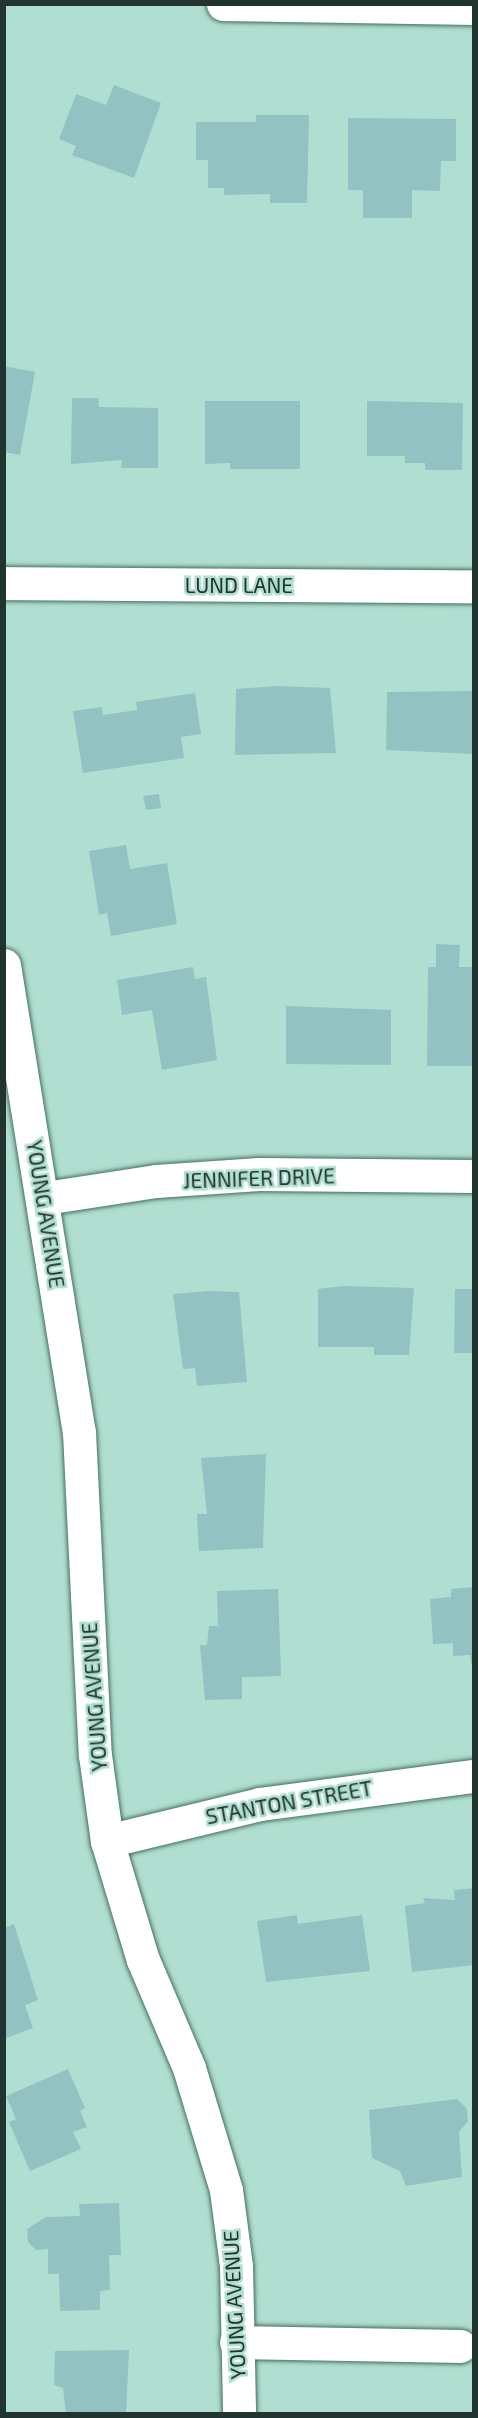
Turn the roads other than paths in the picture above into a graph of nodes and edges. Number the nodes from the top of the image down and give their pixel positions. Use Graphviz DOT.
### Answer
graph roads {
  1 [pos="223,4"];
  2 [pos="474,8"];
  3 [pos="4,584"];
  4 [pos="474,586"];
  5 [pos="4,965"];
  6 [pos="474,1176"];
  7 [pos="45,1198"];
  8 [pos="474,1776"];
  9 [pos="107,1841"];
  10 [pos="236,2342"];
  11 [pos="460,2346"];
  12 [pos="239,2414"];
  1 -- 2 [label="street"];
  3 -- 4 [label="street, LUND LANE"];
  5 -- 7 [label="street, YOUNG AVENUE"];
  6 -- 7 [label="street, JENNIFER DRIVE"];
  7 -- 9 [label="street, YOUNG AVENUE"];
  8 -- 9 [label="street, STANTON STREET"];
  9 -- 10 [label="street, YOUNG AVENUE"];
  10 -- 11 [label="street"];
  10 -- 12 [label="street, YOUNG AVENUE"];
}
